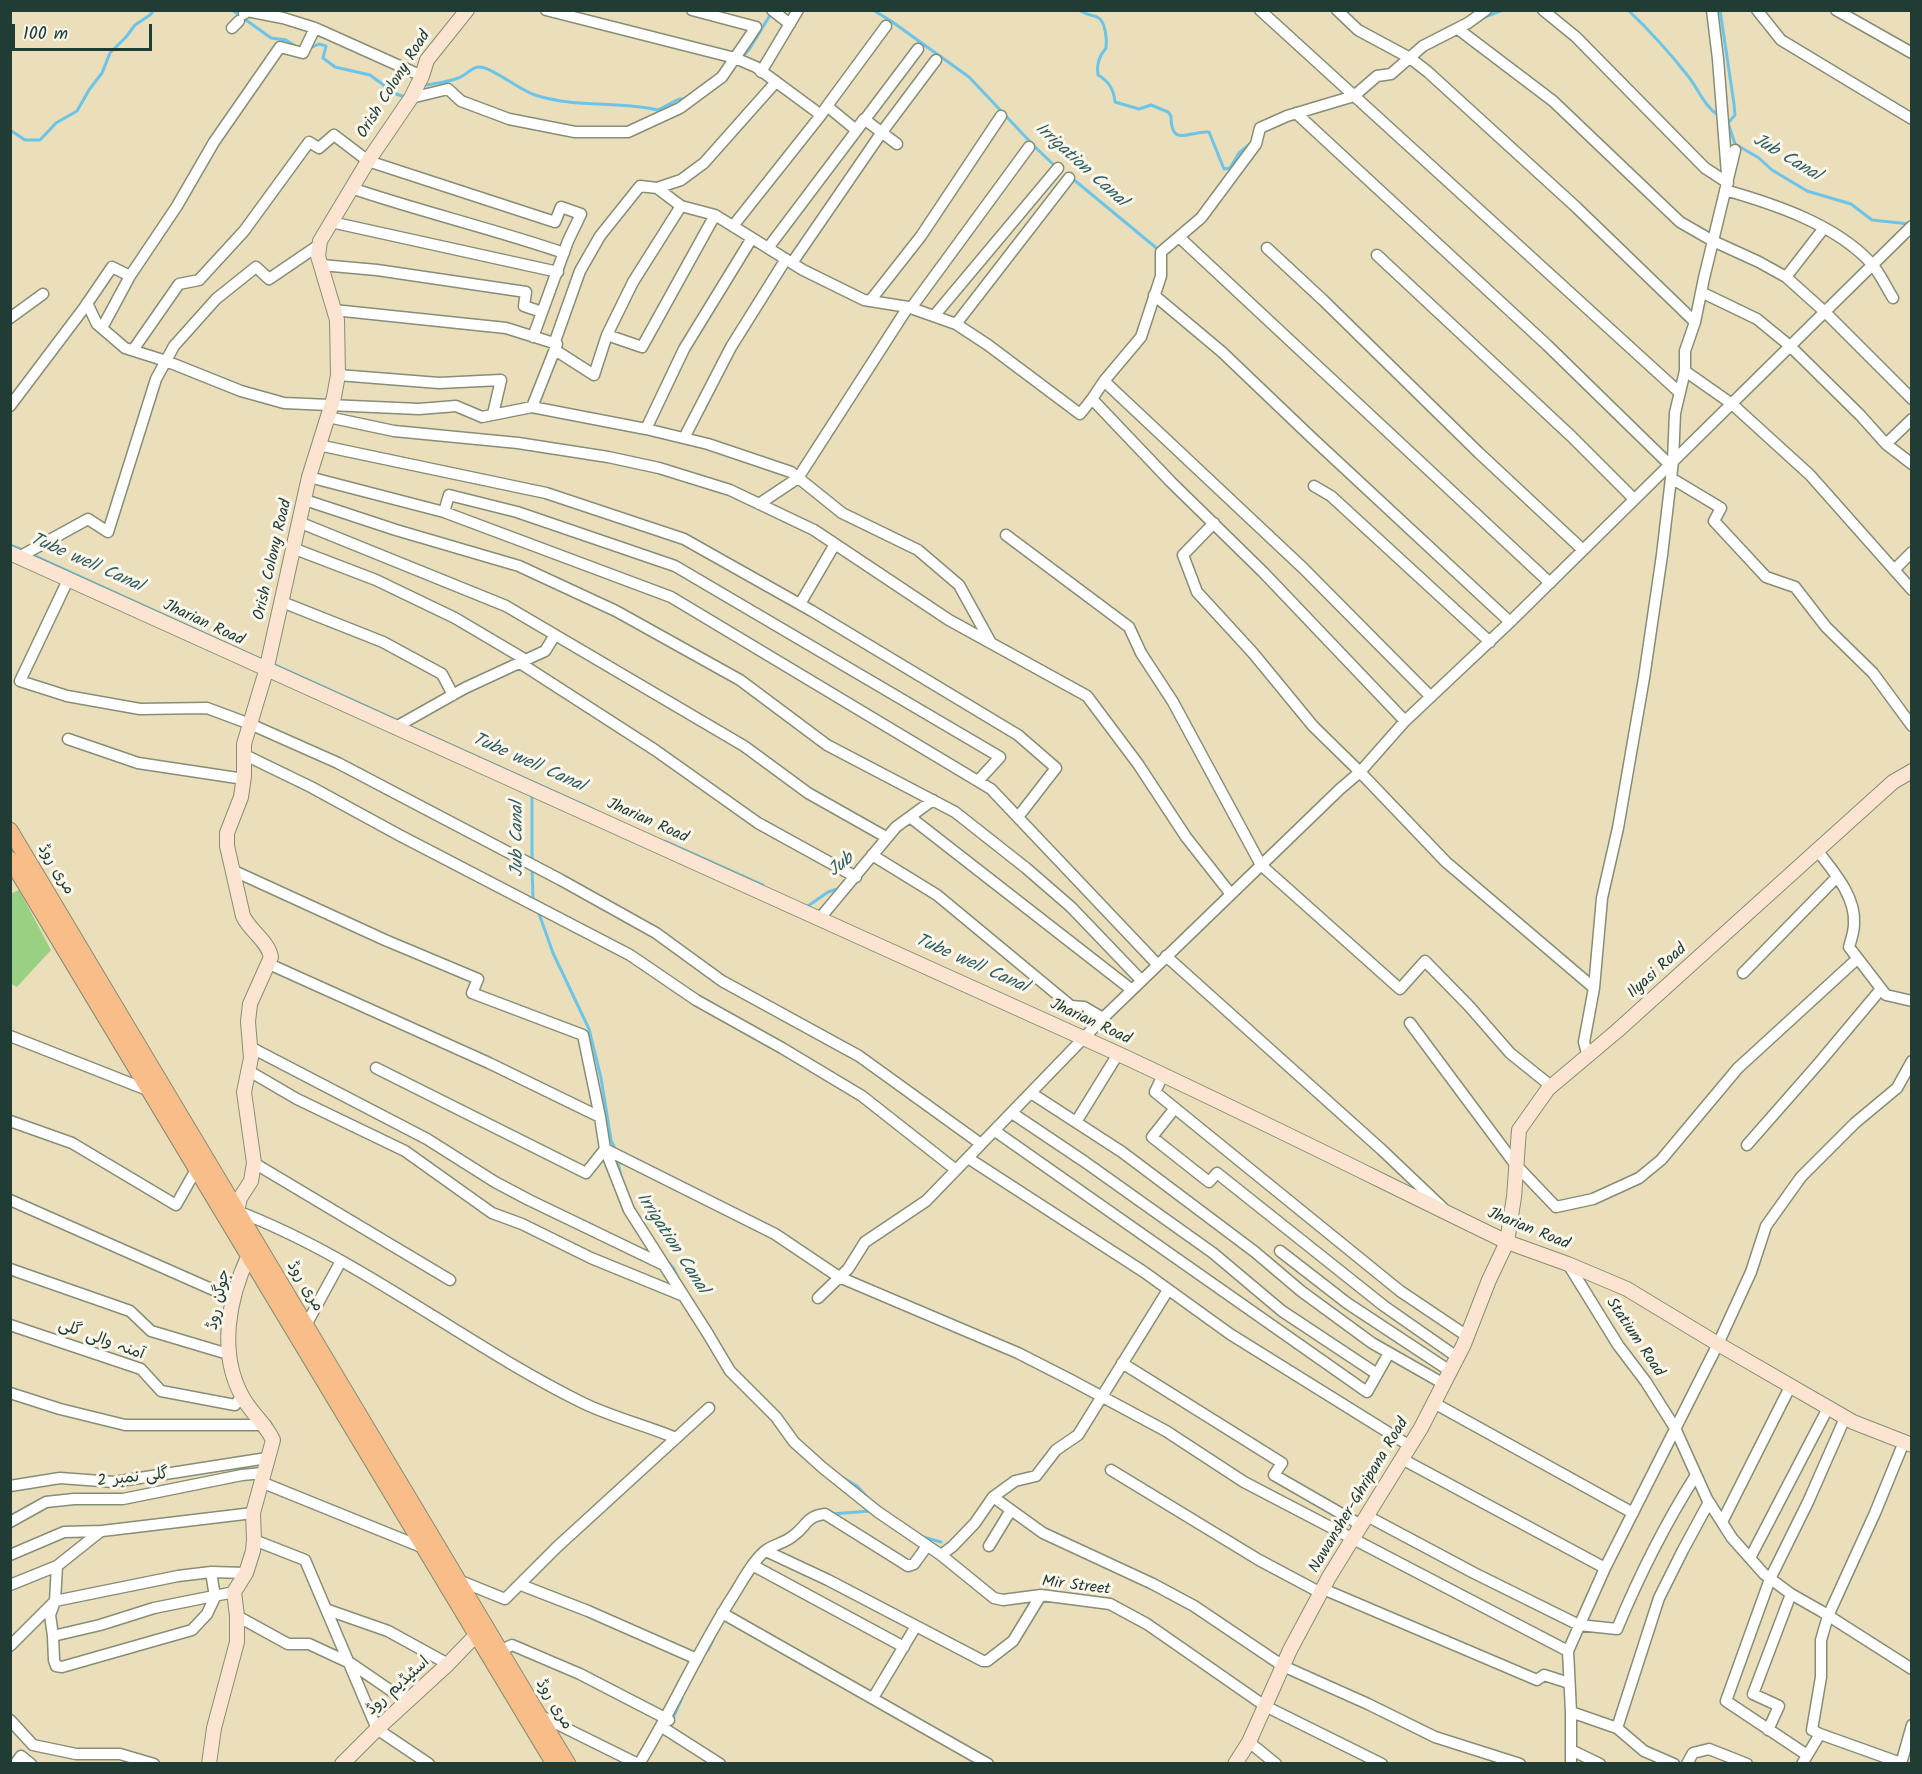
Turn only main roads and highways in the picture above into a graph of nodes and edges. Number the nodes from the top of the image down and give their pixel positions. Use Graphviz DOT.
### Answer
graph roads {
  1 [pos="467,10"];
  2 [pos="15,555"];
  3 [pos="266,671"];
  4 [pos="1911,771"];
  5 [pos="10,830"];
  6 [pos="13,868"];
  7 [pos="67,938"];
  8 [pos="237,1211"];
  9 [pos="1507,1242"];
  10 [pos="249,1255"];
  11 [pos="1907,1444"];
  12 [pos="423,1539"];
  13 [pos="477,1634"];
  14 [pos="532,1711"];
  15 [pos="344,1763"];
  16 [pos="209,1764"];
  17 [pos="554,1764"];
  18 [pos="568,1764"];
  19 [pos="1235,1764"];
  1 -- 3 [label="main road, Orish Colony Road"];
  2 -- 3 [label="main road, Jharian Road"];
  3 -- 8 [label="main road, Orish Colony Road"];
  3 -- 9 [label="main road, Jharian Road"];
  4 -- 9 [label="main road, Ilyasi Road"];
  5 -- 7 [label="main road, مری روڈ"];
  6 -- 7 [label="main road, مری روڈ"];
  7 -- 8 [label="main road, مری روڈ"];
  7 -- 10 [label="main road, مری روڈ"];
  8 -- 12 [label="main road, مری روڈ"];
  9 -- 11 [label="main road, Jharian Road"];
  9 -- 19 [label="main road, Nawansher-Ghripana Road"];
  10 -- 12 [label="main road, مری روڈ"];
  10 -- 16 [label="main road, جوگن روڈ"];
  12 -- 13 [label="main road, مری روڈ"];
  12 -- 14 [label="main road, مری روڈ"];
  13 -- 14 [label="main road, مری روڈ"];
  13 -- 15 [label="main road, اسٹیڈیم روڈ"];
  14 -- 17 [label="main road, مری روڈ"];
  14 -- 18 [label="main road, مری روڈ"];
}
